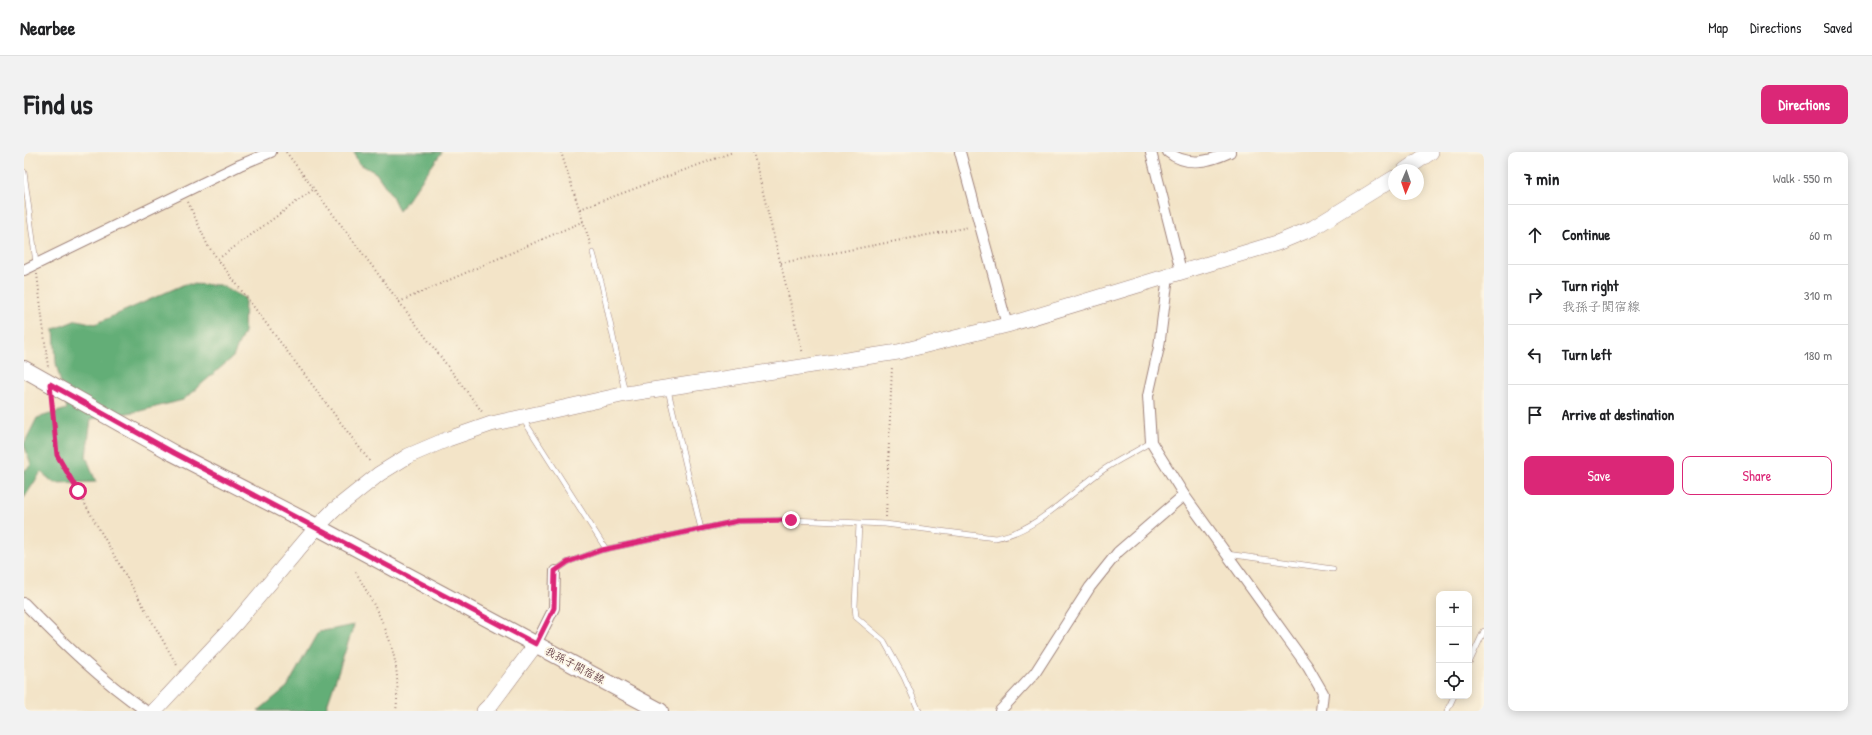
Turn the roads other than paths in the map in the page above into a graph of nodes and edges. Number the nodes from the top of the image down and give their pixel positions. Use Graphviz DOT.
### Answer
graph roads {
  1 [pos="272,152"];
  2 [pos="960,152"];
  3 [pos="1151,152"];
  4 [pos="1168,152"];
  5 [pos="1230,152"];
  6 [pos="1431,152"];
  7 [pos="1414,164"];
  8 [pos="24,172"];
  9 [pos="1388,182"];
  10 [pos="593,253"];
  11 [pos="36,263"];
  12 [pos="24,270"];
  13 [pos="1174,273"];
  14 [pos="1006,325"];
  15 [pos="24,369"];
  16 [pos="668,387"];
  17 [pos="626,394"];
  18 [pos="522,418"];
  19 [pos="1151,442"];
  20 [pos="1184,496"];
  21 [pos="859,524"];
  22 [pos="317,527"];
  23 [pos="701,529"];
  24 [pos="606,549"];
  25 [pos="1225,554"];
  26 [pos="1333,569"];
  27 [pos="555,571"];
  28 [pos="24,603"];
  29 [pos="1484,631"];
  30 [pos="536,644"];
  31 [pos="1472,657"];
  32 [pos="1453,699"];
  33 [pos="146,711"];
  34 [pos="154,711"];
  35 [pos="484,711"];
  36 [pos="660,711"];
  37 [pos="919,711"];
  38 [pos="1000,711"];
  39 [pos="1321,711"];
  40 [pos="1447,711"];
  1 -- 11 [label="street"];
  2 -- 14 [label="street"];
  3 -- 13 [label="street"];
  4 -- 5 [label="street"];
  6 -- 7 [label="street"];
  8 -- 11 [label="lane"];
  9 -- 13 [label="street"];
  10 -- 17 [label="lane"];
  11 -- 12 [label="street"];
  13 -- 14 [label="street"];
  13 -- 19 [label="street"];
  14 -- 16 [label="street"];
  15 -- 22 [label="main road, 我孫子関宿線"];
  16 -- 17 [label="street"];
  16 -- 23 [label="lane"];
  17 -- 18 [label="street"];
  18 -- 22 [label="street"];
  18 -- 24 [label="lane"];
  19 -- 20 [label="street"];
  19 -- 21 [label="lane"];
  20 -- 25 [label="street"];
  20 -- 38 [label="street"];
  21 -- 23 [label="lane"];
  21 -- 37 [label="lane"];
  22 -- 30 [label="main road, 我孫子関宿線"];
  22 -- 34 [label="street"];
  23 -- 24 [label="lane"];
  24 -- 27 [label="lane"];
  25 -- 26 [label="lane"];
  25 -- 39 [label="street"];
  27 -- 30 [label="street"];
  28 -- 33 [label="street"];
  29 -- 31 [label="lane"];
  30 -- 35 [label="street"];
  30 -- 36 [label="main road, 我孫子関宿線"];
  32 -- 40 [label="lane"];
}
